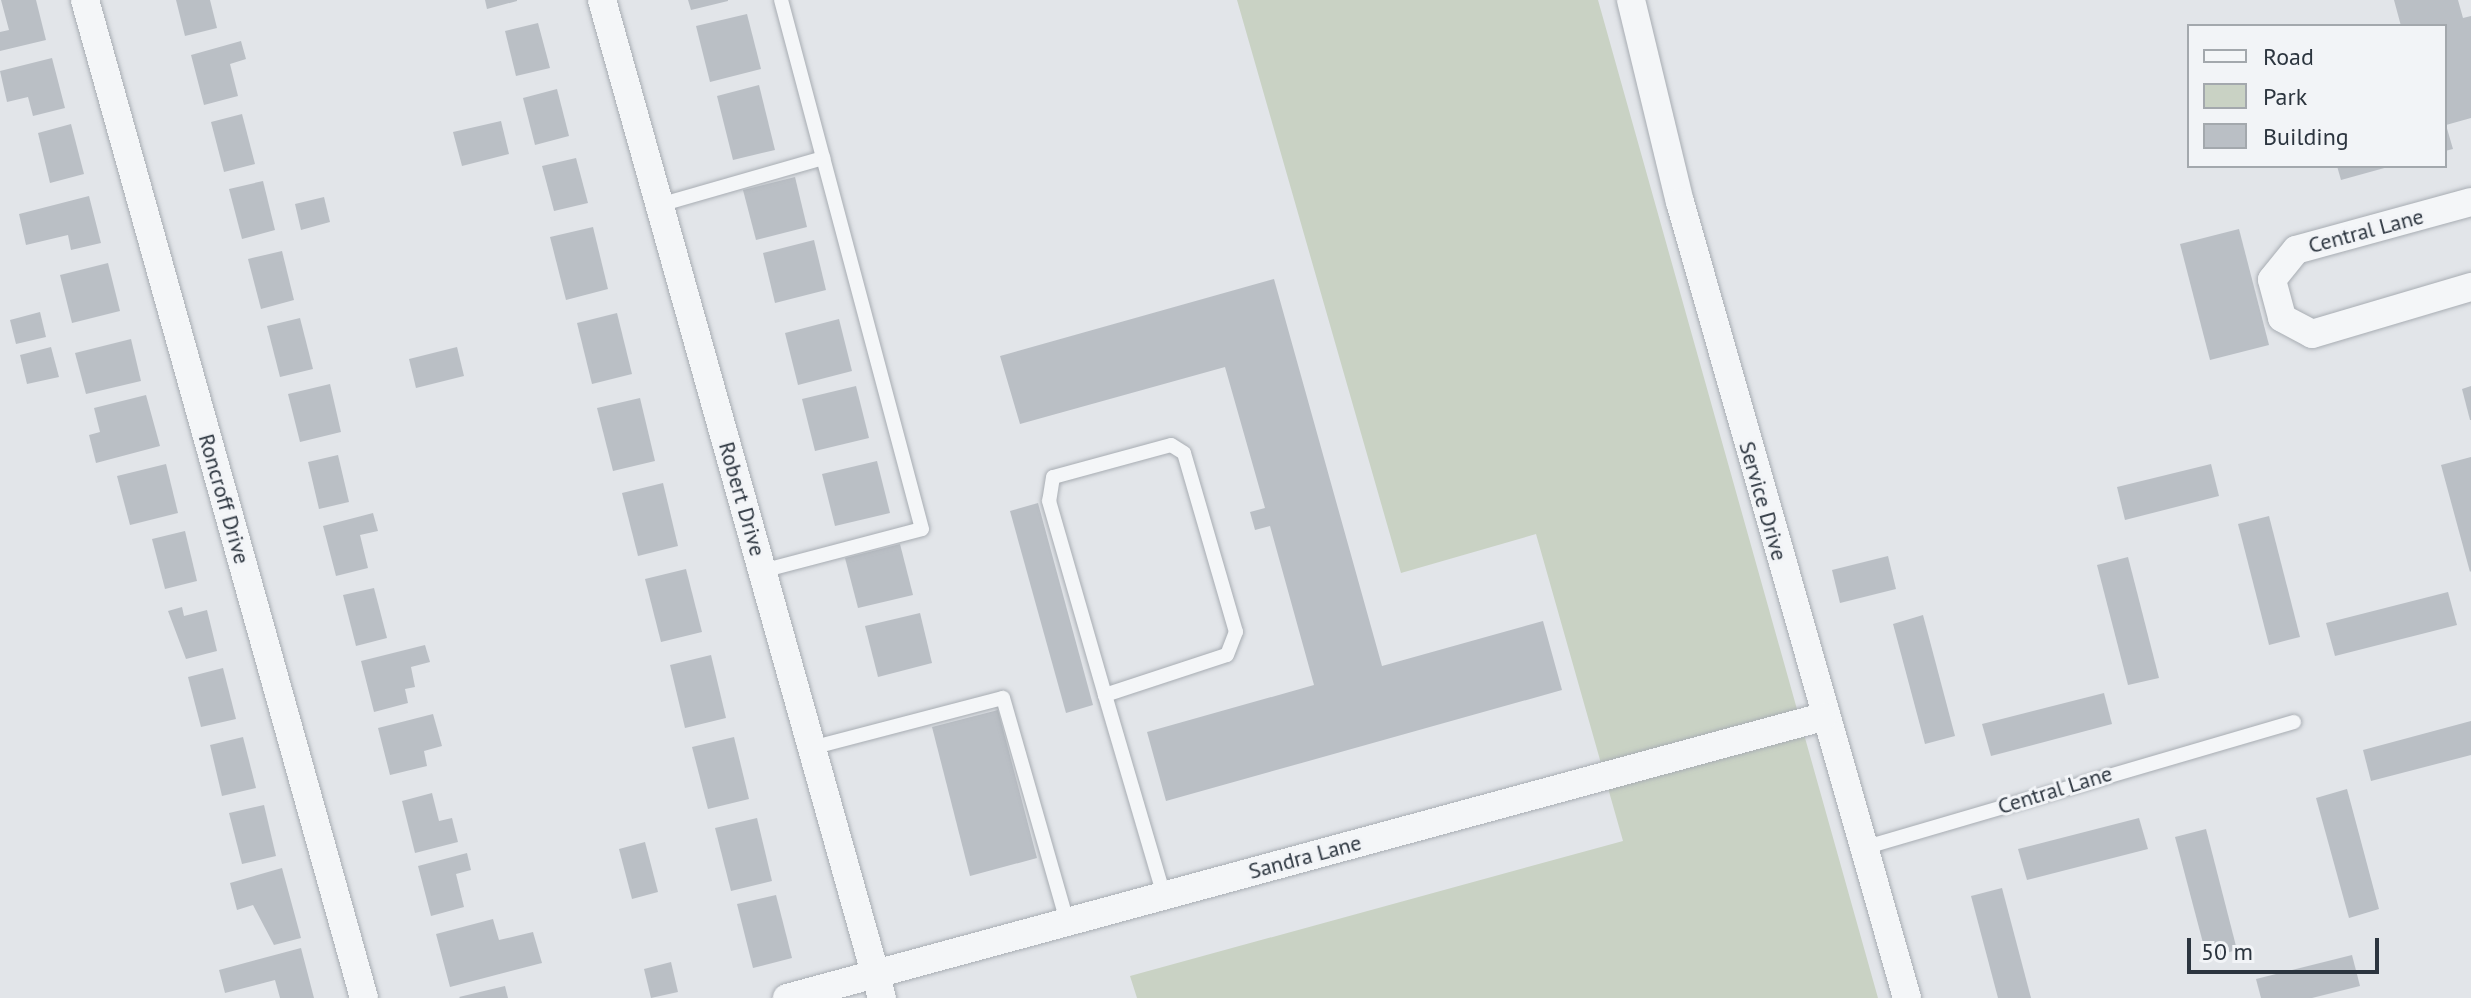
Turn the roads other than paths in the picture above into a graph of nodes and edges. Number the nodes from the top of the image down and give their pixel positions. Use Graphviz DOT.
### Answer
graph roads {
  1 [pos="85,0"];
  2 [pos="602,0"];
  3 [pos="781,0"];
  4 [pos="1631,0"];
  5 [pos="823,158"];
  6 [pos="2471,202"];
  7 [pos="659,205"];
  8 [pos="2471,287"];
  9 [pos="762,571"];
  10 [pos="1105,695"];
  11 [pos="1823,717"];
  12 [pos="2294,722"];
  13 [pos="811,748"];
  14 [pos="1863,848"];
  15 [pos="1164,895"];
  16 [pos="1067,921"];
  17 [pos="878,986"];
  18 [pos="364,998"];
  19 [pos="787,998"];
  20 [pos="1907,998"];
  1 -- 18 [label="street, Roncroff Drive"];
  2 -- 7 [label="street, Robert Drive"];
  3 -- 5 [label="lane"];
  4 -- 11 [label="street, Service Drive"];
  5 -- 7 [label="lane"];
  5 -- 9 [label="lane"];
  6 -- 8 [label="street, Central Lane"];
  7 -- 9 [label="street, Robert Drive"];
  9 -- 13 [label="street, Robert Drive"];
  10 -- 10 [label="lane"];
  10 -- 15 [label="lane"];
  11 -- 14 [label="street, Service Drive"];
  11 -- 15 [label="street, Sandra Lane"];
  12 -- 14 [label="lane, Central Lane"];
  13 -- 16 [label="lane"];
  13 -- 17 [label="street, Robert Drive"];
  14 -- 20 [label="street, Service Drive"];
  15 -- 16 [label="street, Sandra Lane"];
  16 -- 17 [label="street, Sandra Lane"];
  17 -- 19 [label="street, Sandra Lane"];
}
